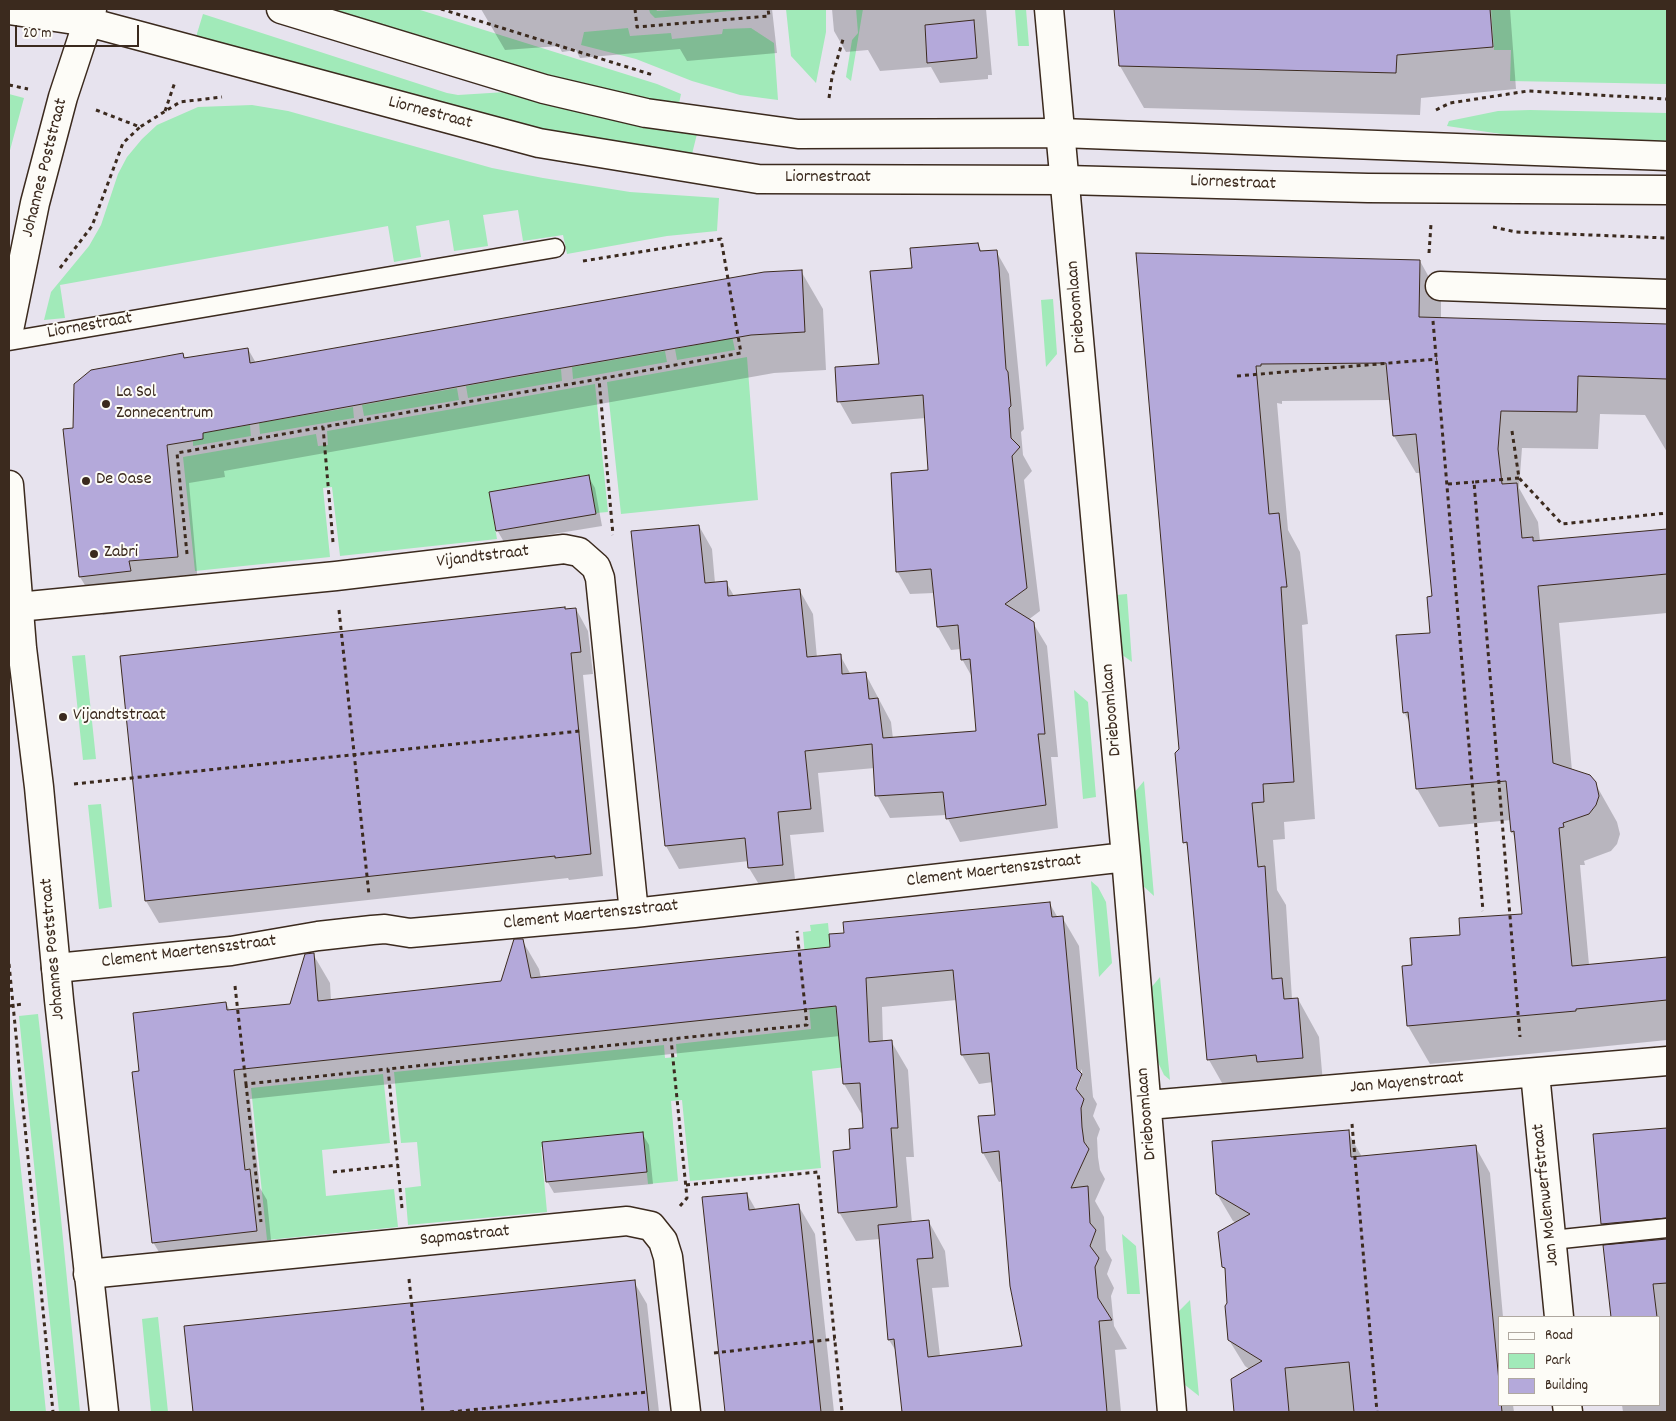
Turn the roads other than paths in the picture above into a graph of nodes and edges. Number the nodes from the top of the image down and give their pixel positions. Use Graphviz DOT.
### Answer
graph roads {
  1 [pos="281,9"];
  2 [pos="1049,9"];
  3 [pos="9,10"];
  4 [pos="90,16"];
  5 [pos="1061,133"];
  6 [pos="1667,156"];
  7 [pos="1066,180"];
  8 [pos="1667,190"];
  9 [pos="555,248"];
  10 [pos="1440,286"];
  11 [pos="1667,294"];
  12 [pos="9,330"];
  13 [pos="9,341"];
  14 [pos="9,485"];
  15 [pos="18,607"];
  16 [pos="15,649"];
  17 [pos="1126,857"];
  18 [pos="634,913"];
  19 [pos="56,968"];
  20 [pos="1667,1061"];
  21 [pos="1529,1074"];
  22 [pos="1148,1105"];
  23 [pos="1667,1228"];
  24 [pos="1552,1240"];
  25 [pos="88,1274"];
  26 [pos="1559,1316"];
  27 [pos="685,1400"];
  28 [pos="104,1412"];
  29 [pos="1172,1412"];
  1 -- 5 [label="street"];
  2 -- 5 [label="street, Drieboomlaan"];
  3 -- 4 [label="street, Liornestraat"];
  4 -- 7 [label="street, Liornestraat"];
  4 -- 12 [label="street, Johannes Poststraat"];
  5 -- 6 [label="street"];
  5 -- 7 [label="street, Drieboomlaan"];
  7 -- 8 [label="street, Liornestraat"];
  7 -- 17 [label="street, Drieboomlaan"];
  9 -- 13 [label="lane, Liornestraat"];
  10 -- 11 [label="street"];
  14 -- 15 [label="street, Johannes Poststraat"];
  15 -- 16 [label="street, Johannes Poststraat"];
  15 -- 18 [label="street, Vijandtstraat"];
  16 -- 19 [label="street, Johannes Poststraat"];
  17 -- 18 [label="street, Clement Maertenszstraat"];
  17 -- 22 [label="street, Drieboomlaan"];
  18 -- 19 [label="street, Clement Maertenszstraat"];
  19 -- 25 [label="street, Johannes Poststraat"];
  20 -- 21 [label="street, Jan Mayenstraat"];
  21 -- 22 [label="street, Jan Mayenstraat"];
  21 -- 24 [label="street, Jan Molenwerfstraat"];
  22 -- 29 [label="street, Drieboomlaan"];
  23 -- 24 [label="lane"];
  24 -- 26 [label="street, Jan Molenwerfstraat"];
  25 -- 27 [label="street, Sapmastraat"];
  25 -- 28 [label="street, Johannes Poststraat"];
}
